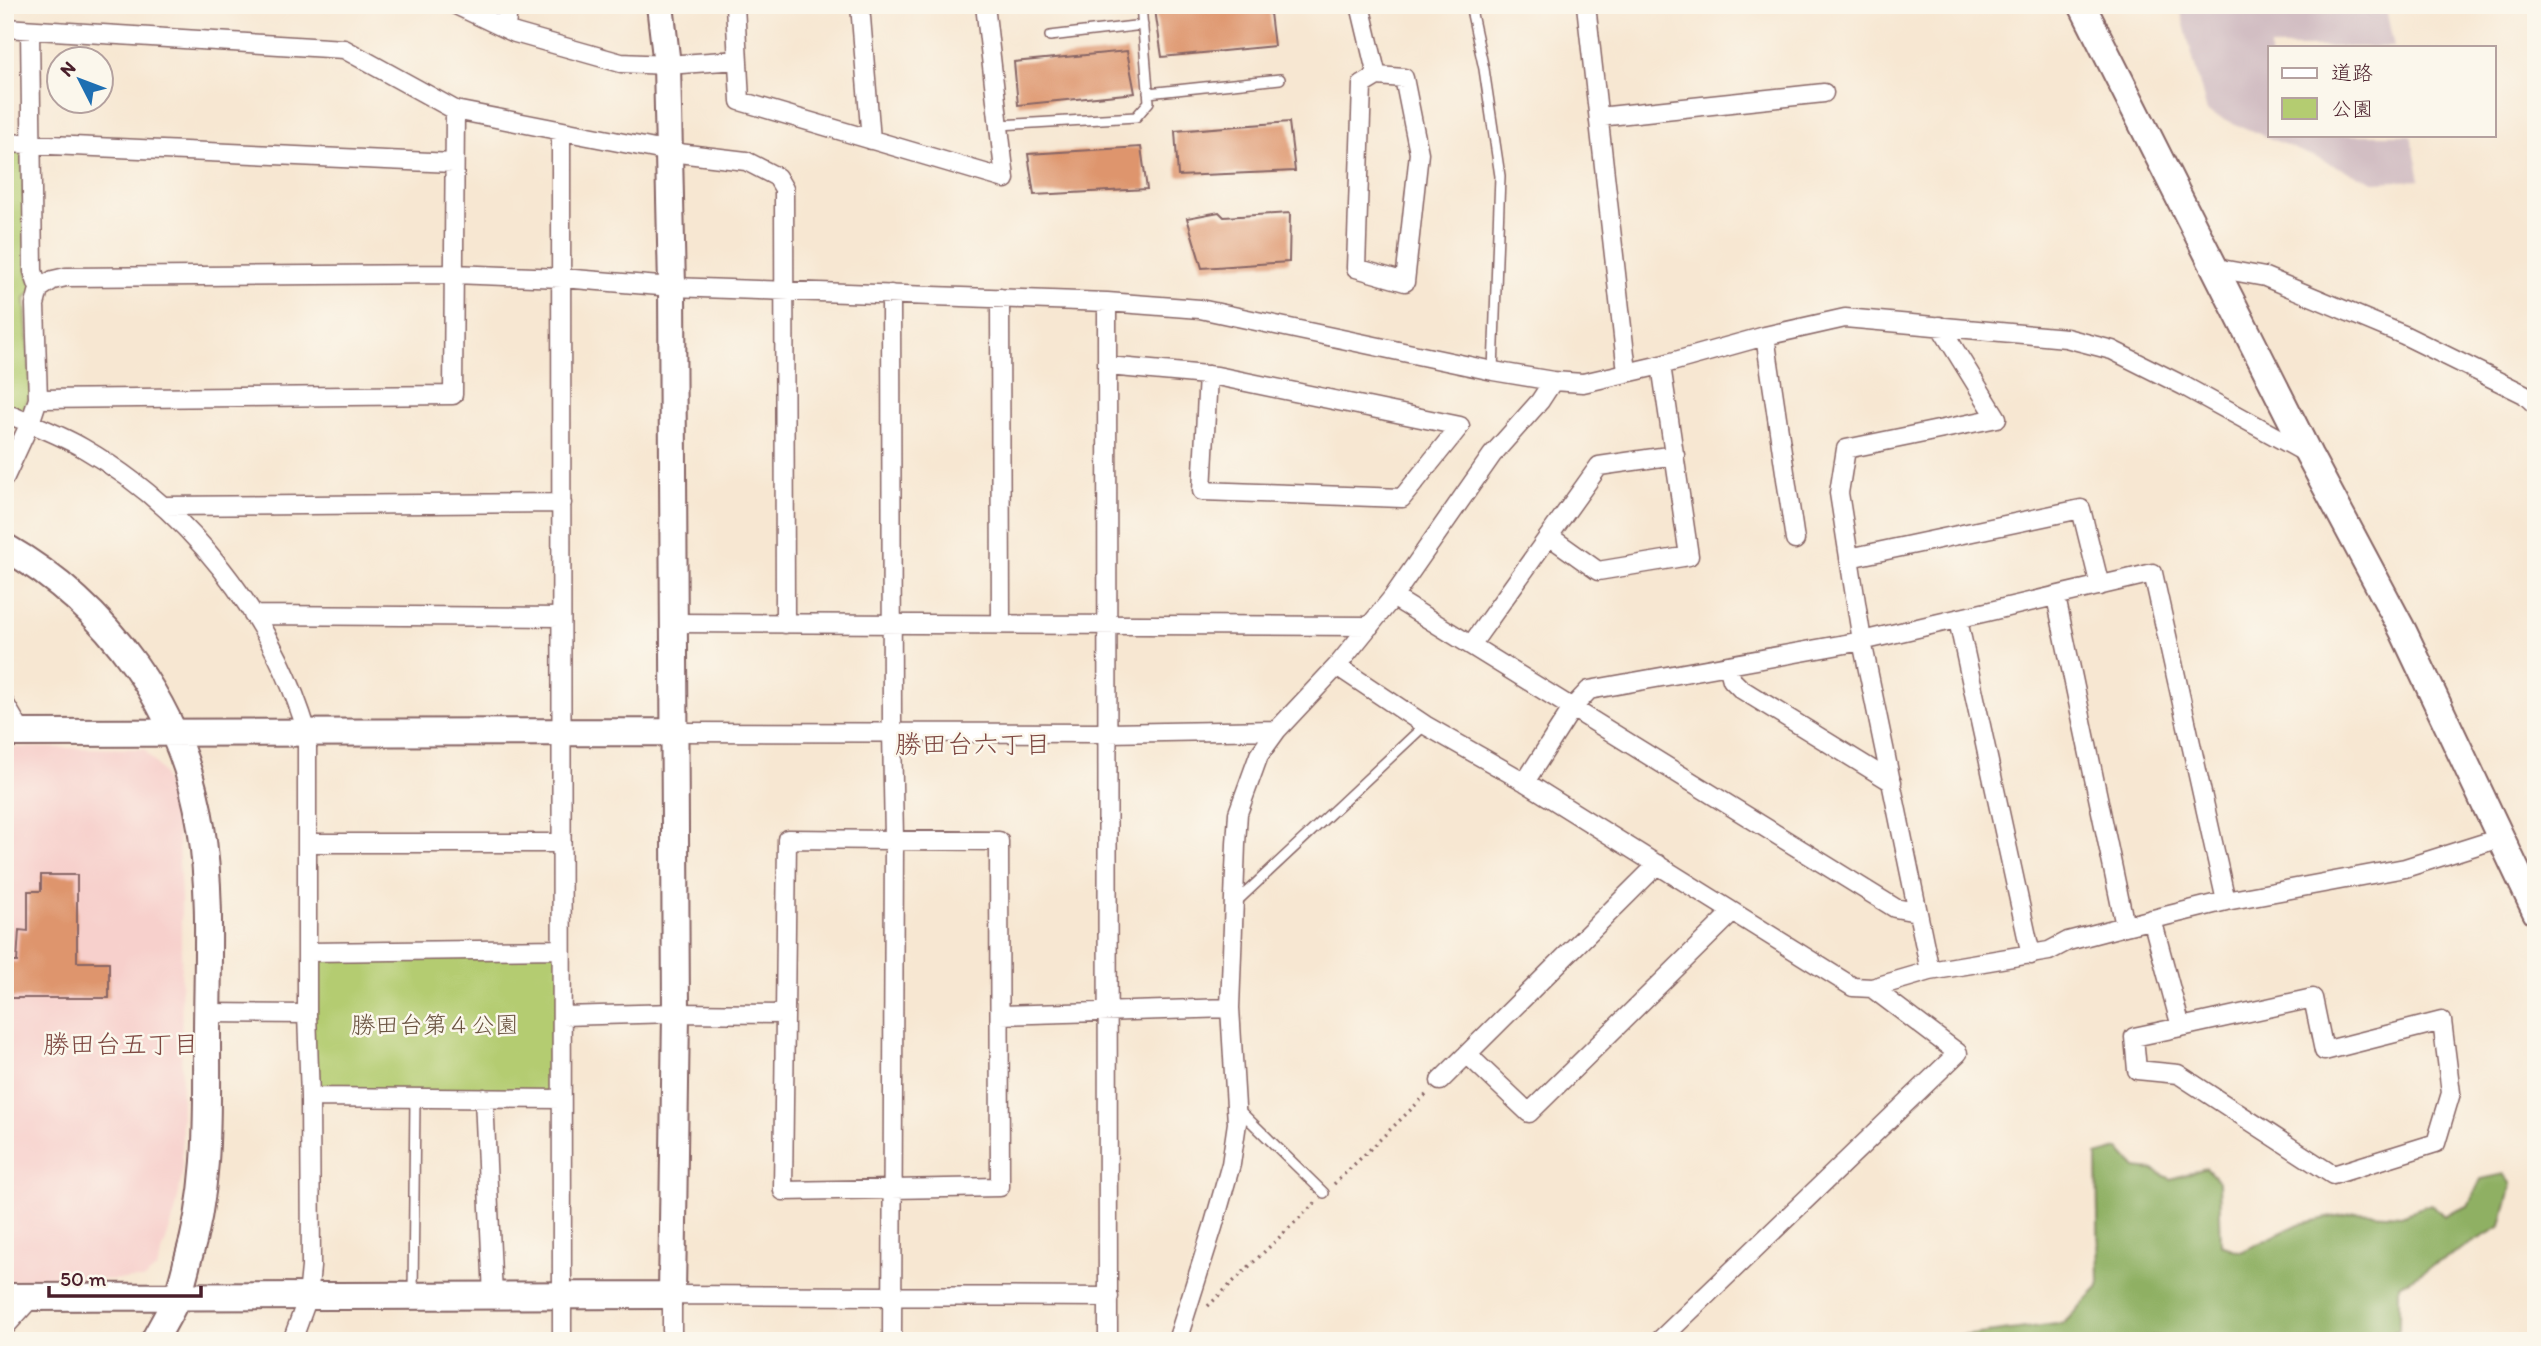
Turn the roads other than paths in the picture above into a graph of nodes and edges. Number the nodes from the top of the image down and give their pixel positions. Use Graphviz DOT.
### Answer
graph roads {
  1 [pos="456,5"];
  2 [pos="508,5"];
  3 [pos="660,5"];
  4 [pos="734,5"];
  5 [pos="860,5"];
  6 [pos="985,5"];
  7 [pos="1141,5"];
  8 [pos="1360,5"];
  9 [pos="1470,5"];
  10 [pos="1586,5"];
  11 [pos="2082,5"];
  12 [pos="1143,25"];
  13 [pos="5,28"];
  14 [pos="506,29"];
  15 [pos="30,30"];
  16 [pos="1050,36"];
  17 [pos="737,60"];
  18 [pos="667,65"];
  19 [pos="1377,76"];
  20 [pos="1280,79"];
  21 [pos="1149,93"];
  22 [pos="1824,93"];
  23 [pos="455,110"];
  24 [pos="1599,117"];
  25 [pos="999,125"];
  26 [pos="561,132"];
  27 [pos="871,141"];
  28 [pos="5,143"];
  29 [pos="32,144"];
  30 [pos="670,152"];
  31 [pos="453,163"];
  32 [pos="2216,268"];
  33 [pos="453,274"];
  34 [pos="562,278"];
  35 [pos="672,287"];
  36 [pos="40,289"];
  37 [pos="784,289"];
  38 [pos="891,294"];
  39 [pos="1000,298"];
  40 [pos="1107,302"];
  41 [pos="1940,326"];
  42 [pos="1765,335"];
  43 [pos="1661,365"];
  44 [pos="1108,366"];
  45 [pos="1493,371"];
  46 [pos="1628,372"];
  47 [pos="1208,375"];
  48 [pos="1553,381"];
  49 [pos="38,398"];
  50 [pos="2536,405"];
  51 [pos="5,413"];
  52 [pos="30,423"];
  53 [pos="1675,455"];
  54 [pos="2309,455"];
  55 [pos="5,477"];
  56 [pos="562,503"];
  57 [pos="163,506"];
  58 [pos="1549,536"];
  59 [pos="1795,540"];
  60 [pos="5,547"];
  61 [pos="1849,558"];
  62 [pos="2100,586"];
  63 [pos="1393,597"];
  64 [pos="2056,597"];
  65 [pos="253,615"];
  66 [pos="561,617"];
  67 [pos="1958,620"];
  68 [pos="673,623"];
  69 [pos="785,624"];
  70 [pos="1001,624"];
  71 [pos="1109,624"];
  72 [pos="893,625"];
  73 [pos="1370,626"];
  74 [pos="1862,640"];
  75 [pos="1471,645"];
  76 [pos="1728,665"];
  77 [pos="1337,666"];
  78 [pos="5,704"];
  79 [pos="1573,707"];
  80 [pos="1425,725"];
  81 [pos="1278,730"];
  82 [pos="892,731"];
  83 [pos="307,732"];
  84 [pos="674,732"];
  85 [pos="14,733"];
  86 [pos="562,733"];
  87 [pos="1108,733"];
  88 [pos="174,734"];
  89 [pos="1525,782"];
  90 [pos="1892,782"];
  91 [pos="2500,838"];
  92 [pos="894,839"];
  93 [pos="308,843"];
  94 [pos="561,843"];
  95 [pos="1658,864"];
  96 [pos="2226,901"];
  97 [pos="1234,905"];
  98 [pos="1733,912"];
  99 [pos="1917,912"];
  100 [pos="2536,912"];
  101 [pos="2152,919"];
  102 [pos="2125,926"];
  103 [pos="561,949"];
  104 [pos="309,952"];
  105 [pos="2031,955"];
  106 [pos="1930,971"];
  107 [pos="1872,988"];
  108 [pos="1230,1007"];
  109 [pos="1109,1011"];
  110 [pos="207,1013"];
  111 [pos="676,1013"];
  112 [pos="307,1014"];
  113 [pos="784,1014"];
  114 [pos="1000,1015"];
  115 [pos="562,1016"];
  116 [pos="2181,1027"];
  117 [pos="1467,1054"];
  118 [pos="1440,1081"];
  119 [pos="310,1097"];
  120 [pos="415,1098"];
  121 [pos="484,1098"];
  122 [pos="561,1099"];
  123 [pos="1236,1107"];
  124 [pos="894,1189"];
  125 [pos="1325,1193"];
  126 [pos="672,1295"];
  127 [pos="33,1296"];
  128 [pos="413,1296"];
  129 [pos="492,1296"];
  130 [pos="562,1296"];
  131 [pos="891,1296"];
  132 [pos="5,1297"];
  133 [pos="308,1297"];
  134 [pos="1109,1297"];
  135 [pos="177,1298"];
  136 [pos="5,1327"];
  137 [pos="154,1341"];
  138 [pos="292,1341"];
  139 [pos="562,1341"];
  140 [pos="672,1341"];
  141 [pos="892,1341"];
  142 [pos="1108,1341"];
  143 [pos="1177,1341"];
  144 [pos="1659,1341"];
  1 -- 14 [label="street"];
  2 -- 14 [label="street"];
  3 -- 18 [label="street"];
  4 -- 17 [label="street"];
  5 -- 27 [label="street"];
  6 -- 25 [label="street"];
  7 -- 12 [label="lane"];
  8 -- 19 [label="street"];
  9 -- 45 [label="lane"];
  10 -- 24 [label="street"];
  11 -- 32 [label="street"];
  12 -- 16 [label="lane"];
  12 -- 21 [label="lane"];
  13 -- 15 [label="street"];
  14 -- 18 [label="street"];
  15 -- 23 [label="street"];
  15 -- 29 [label="street"];
  17 -- 18 [label="street"];
  17 -- 27 [label="street"];
  18 -- 30 [label="street"];
  19 -- 19 [label="street"];
  20 -- 21 [label="lane"];
  21 -- 25 [label="lane"];
  22 -- 24 [label="street"];
  23 -- 26 [label="street"];
  23 -- 31 [label="street"];
  24 -- 46 [label="street"];
  25 -- 27 [label="street"];
  26 -- 30 [label="street"];
  26 -- 34 [label="street"];
  28 -- 29 [label="street"];
  29 -- 31 [label="street"];
  29 -- 36 [label="street"];
  30 -- 35 [label="street"];
  30 -- 37 [label="street"];
  31 -- 33 [label="street"];
  32 -- 50 [label="street"];
  32 -- 54 [label="street"];
  33 -- 34 [label="street"];
  33 -- 36 [label="street"];
  33 -- 49 [label="street"];
  34 -- 35 [label="street"];
  34 -- 56 [label="street"];
  35 -- 37 [label="street"];
  35 -- 68 [label="street"];
  36 -- 49 [label="street"];
  37 -- 38 [label="street"];
  37 -- 69 [label="street"];
  38 -- 39 [label="street"];
  38 -- 72 [label="street"];
  39 -- 40 [label="street"];
  39 -- 70 [label="street"];
  40 -- 44 [label="street"];
  40 -- 45 [label="street"];
  41 -- 42 [label="street"];
  41 -- 54 [label="street"];
  41 -- 61 [label="street"];
  42 -- 43 [label="street"];
  42 -- 59 [label="street"];
  43 -- 46 [label="street"];
  43 -- 53 [label="street"];
  44 -- 47 [label="street"];
  44 -- 71 [label="street"];
  45 -- 48 [label="street"];
  46 -- 48 [label="street"];
  47 -- 47 [label="street"];
  48 -- 63 [label="street"];
  49 -- 52 [label="street"];
  51 -- 52 [label="street"];
  52 -- 55 [label="street"];
  52 -- 57 [label="street"];
  53 -- 58 [label="street"];
  53 -- 58 [label="street"];
  54 -- 91 [label="street"];
  56 -- 57 [label="street"];
  56 -- 66 [label="street"];
  57 -- 65 [label="street"];
  58 -- 75 [label="street"];
  60 -- 88 [label="street"];
  61 -- 62 [label="street"];
  61 -- 74 [label="street"];
  62 -- 64 [label="street"];
  62 -- 96 [label="street"];
  63 -- 73 [label="street"];
  63 -- 75 [label="street"];
  64 -- 67 [label="street"];
  64 -- 102 [label="street"];
  65 -- 66 [label="street"];
  65 -- 83 [label="street"];
  66 -- 86 [label="street"];
  67 -- 74 [label="street"];
  67 -- 105 [label="street"];
  68 -- 69 [label="street"];
  68 -- 84 [label="street"];
  69 -- 72 [label="street"];
  70 -- 71 [label="street"];
  70 -- 72 [label="street"];
  71 -- 73 [label="street"];
  71 -- 87 [label="street"];
  72 -- 82 [label="street"];
  73 -- 77 [label="street"];
  74 -- 76 [label="street"];
  74 -- 90 [label="street"];
  75 -- 79 [label="street"];
  76 -- 79 [label="street"];
  76 -- 90 [label="street"];
  77 -- 80 [label="street"];
  77 -- 81 [label="street"];
  78 -- 85 [label="street"];
  79 -- 89 [label="street"];
  79 -- 99 [label="street"];
  80 -- 89 [label="street"];
  80 -- 97 [label="lane"];
  81 -- 87 [label="street"];
  81 -- 97 [label="street"];
  82 -- 84 [label="street"];
  82 -- 87 [label="street"];
  82 -- 92 [label="street"];
  83 -- 86 [label="street"];
  83 -- 88 [label="street"];
  83 -- 93 [label="street"];
  84 -- 86 [label="street"];
  84 -- 111 [label="street"];
  85 -- 88 [label="street"];
  86 -- 94 [label="street"];
  87 -- 109 [label="street"];
  88 -- 110 [label="street"];
  89 -- 95 [label="street"];
  90 -- 99 [label="street"];
  91 -- 96 [label="street"];
  91 -- 100 [label="street"];
  92 -- 113 [label="street"];
  92 -- 114 [label="street"];
  92 -- 124 [label="street"];
  93 -- 94 [label="street"];
  93 -- 104 [label="street"];
  94 -- 103 [label="street"];
  95 -- 98 [label="street"];
  95 -- 117 [label="street"];
  96 -- 101 [label="street"];
  97 -- 108 [label="street"];
  98 -- 107 [label="street"];
  98 -- 117 [label="street"];
  99 -- 106 [label="street"];
  101 -- 102 [label="street"];
  101 -- 116 [label="street"];
  102 -- 105 [label="street"];
  103 -- 104 [label="street"];
  103 -- 115 [label="street"];
  104 -- 112 [label="street"];
  105 -- 106 [label="street"];
  106 -- 107 [label="street"];
  107 -- 144 [label="street"];
  108 -- 109 [label="street"];
  108 -- 123 [label="street"];
  109 -- 114 [label="street"];
  109 -- 134 [label="street"];
  110 -- 112 [label="street"];
  110 -- 135 [label="street"];
  111 -- 113 [label="street"];
  111 -- 115 [label="street"];
  111 -- 126 [label="street"];
  112 -- 119 [label="street"];
  113 -- 124 [label="street"];
  114 -- 124 [label="street"];
  115 -- 122 [label="street"];
  116 -- 116 [label="street"];
  117 -- 118 [label="street"];
  119 -- 120 [label="street"];
  119 -- 133 [label="street"];
  120 -- 121 [label="street"];
  120 -- 128 [label="lane"];
  121 -- 122 [label="street"];
  121 -- 129 [label="street"];
  122 -- 130 [label="street"];
  123 -- 125 [label="lane"];
  123 -- 143 [label="street"];
  124 -- 131 [label="street"];
  126 -- 130 [label="street"];
  126 -- 131 [label="street"];
  126 -- 140 [label="street"];
  127 -- 132 [label="street"];
  127 -- 135 [label="street"];
  127 -- 136 [label="street"];
  128 -- 129 [label="street"];
  128 -- 133 [label="street"];
  129 -- 130 [label="street"];
  130 -- 139 [label="street"];
  131 -- 134 [label="street"];
  131 -- 141 [label="street"];
  133 -- 135 [label="street"];
  133 -- 138 [label="street"];
  134 -- 142 [label="street"];
  135 -- 137 [label="street"];
}
